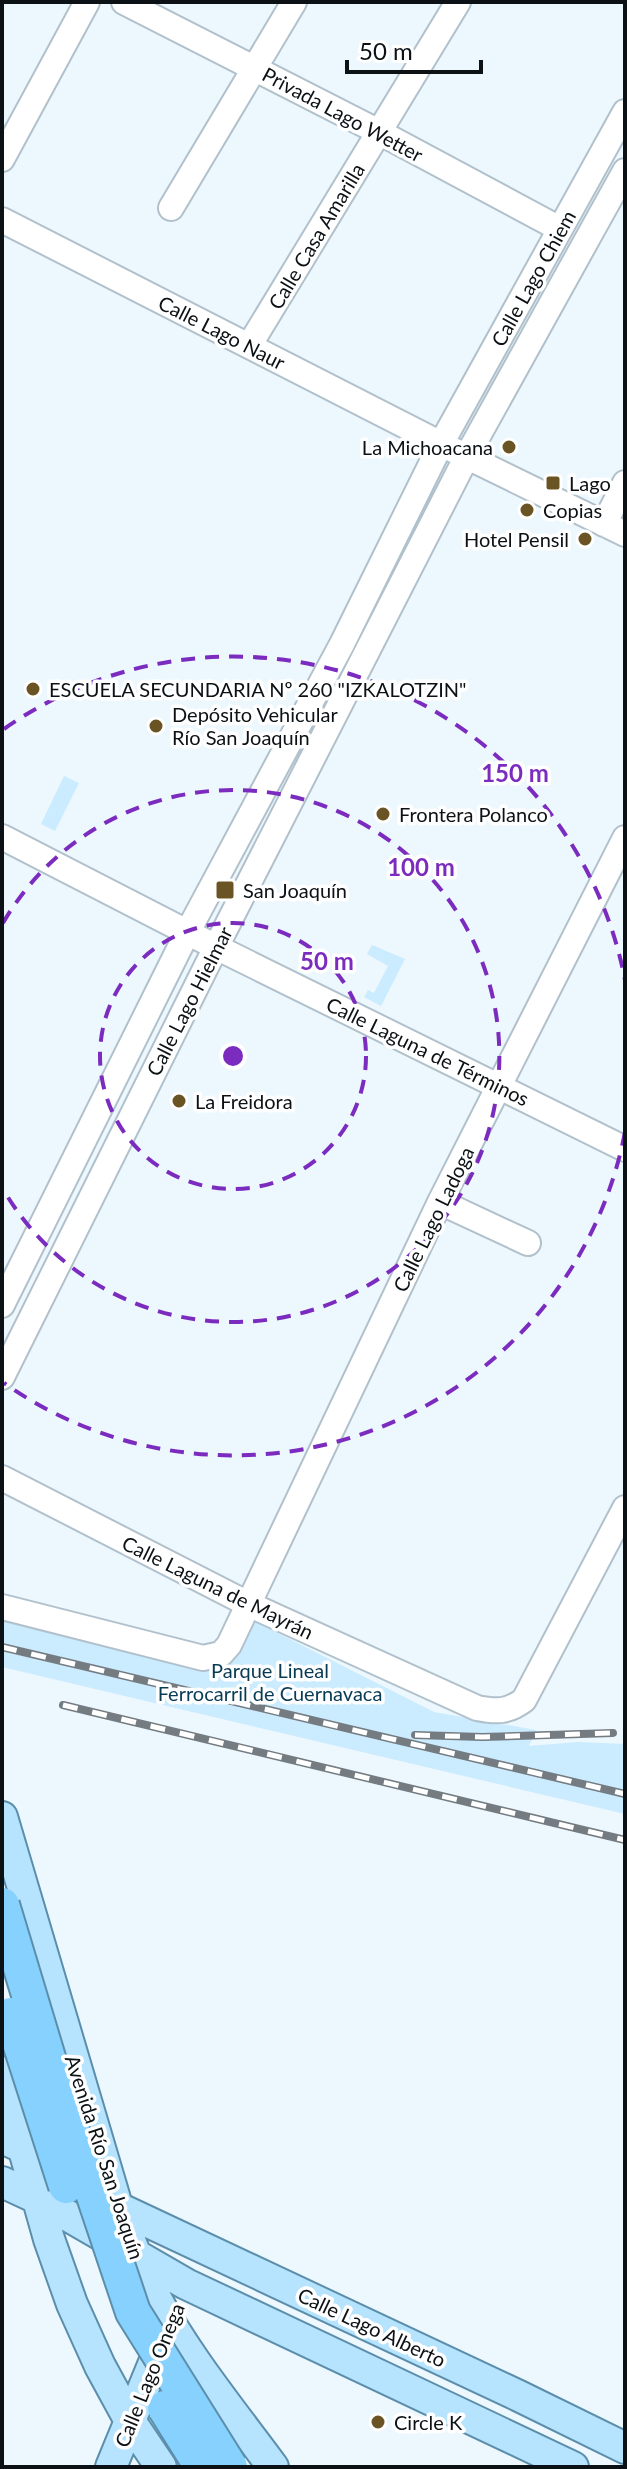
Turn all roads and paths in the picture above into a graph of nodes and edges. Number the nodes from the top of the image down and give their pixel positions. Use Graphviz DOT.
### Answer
graph roads {
  1 [pos="87,2"];
  2 [pos="124,2"];
  3 [pos="294,2"];
  4 [pos="458,2"];
  5 [pos="255,68"];
  6 [pos="625,112"];
  7 [pos="379,132"];
  8 [pos="2,159"];
  9 [pos="625,171"];
  10 [pos="171,208"];
  11 [pos="2,220"];
  12 [pos="560,229"];
  13 [pos="249,346"];
  14 [pos="441,444"];
  15 [pos="467,456"];
  16 [pos="625,483"];
  17 [pos="615,529"];
  18 [pos="2,837"];
  19 [pos="625,838"];
  20 [pos="187,933"];
  21 [pos="216,947"];
  22 [pos="499,1085"];
  23 [pos="625,1149"];
  24 [pos="440,1202"];
  25 [pos="528,1243"];
  26 [pos="2,1305"];
  27 [pos="2,1377"];
  28 [pos="2,1478"];
  29 [pos="625,1508"];
  30 [pos="248,1604"];
  31 [pos="2,1607"];
  32 [pos="2,1817"];
  33 [pos="9,1869"];
  34 [pos="2,1905"];
  35 [pos="2,1984"];
  36 [pos="2,2072"];
  37 [pos="12,2142"];
  38 [pos="2,2182"];
  39 [pos="39,2199"];
  40 [pos="118,2209"];
  41 [pos="135,2253"];
  42 [pos="186,2284"];
  43 [pos="170,2322"];
  44 [pos="130,2421"];
  45 [pos="625,2448"];
  46 [pos="111,2467"];
  47 [pos="161,2467"];
  48 [pos="202,2467"];
  49 [pos="230,2467"];
  50 [pos="273,2467"];
  51 [pos="573,2467"];
  1 -- 8 [label="street"];
  2 -- 5 [label="street, Privada Lago Wetter"];
  3 -- 5 [label="street"];
  4 -- 7 [label="street, Calle Casa Amarilla"];
  5 -- 7 [label="street, Privada Lago Wetter"];
  5 -- 10 [label="street"];
  6 -- 12 [label="street, Calle Lago Chiem"];
  7 -- 12 [label="street, Privada Lago Wetter"];
  7 -- 13 [label="street, Calle Casa Amarilla"];
  9 -- 15 [label="street, Calle Lago Chiem"];
  11 -- 13 [label="street, Calle Lago Naur"];
  12 -- 14 [label="street, Calle Lago Chiem"];
  13 -- 14 [label="street, Calle Lago Naur"];
  14 -- 15 [label="street, Calle Lago Naur"];
  14 -- 20 [label="street, Calle Lago Hielmar"];
  15 -- 17 [label="street, Calle Lago Naur"];
  15 -- 21 [label="street, Calle Lago Hielmar"];
  16 -- 17 [label="street"];
  18 -- 20 [label="street, Calle Laguna de Términos"];
  19 -- 22 [label="street, Calle Lago Ladoga"];
  20 -- 21 [label="street, Calle Laguna de Términos"];
  20 -- 26 [label="street, Calle Lago Hielmar"];
  21 -- 22 [label="street, Calle Laguna de Términos"];
  21 -- 27 [label="street, Calle Lago Hielmar"];
  22 -- 23 [label="street, Calle Laguna de Términos"];
  22 -- 24 [label="street, Calle Lago Ladoga"];
  24 -- 25 [label="street"];
  24 -- 30 [label="street, Calle Lago Ladoga"];
  28 -- 30 [label="street, Calle Laguna de Mayrán"];
  29 -- 30 [label="street, Calle Laguna de Mayrán"];
  30 -- 31 [label="street, Calle Lago Ladoga"];
  32 -- 33 [label="main road, Avenida Río San Joaquín"];
  33 -- 40 [label="main road, Avenida Río San Joaquín"];
  34 -- 49 [label="highway, Avenida Río San Joaquín, bridge"];
  35 -- 48 [label="highway, bridge"];
  36 -- 37 [label="main road"];
  37 -- 39 [label="main road"];
  37 -- 40 [label="main road, Calle Lago Alberto"];
  38 -- 39 [label="main road, Calle Lago Alberto"];
  39 -- 41 [label="main road, Calle Lago Alberto"];
  39 -- 44 [label="main road"];
  40 -- 41 [label="main road, Avenida Río San Joaquín"];
  40 -- 45 [label="main road, Calle Lago Alberto"];
  41 -- 42 [label="main road, Calle Lago Alberto"];
  41 -- 43 [label="main road, Avenida Río San Joaquín"];
  42 -- 43 [label="main road, Calle Lago Onega"];
  42 -- 51 [label="main road, Calle Lago Alberto"];
  43 -- 44 [label="main road, Calle Lago Onega"];
  43 -- 50 [label="main road, Avenida Río San Joaquín"];
  44 -- 46 [label="main road, Calle Lago Onega"];
  44 -- 47 [label="main road"];
}
